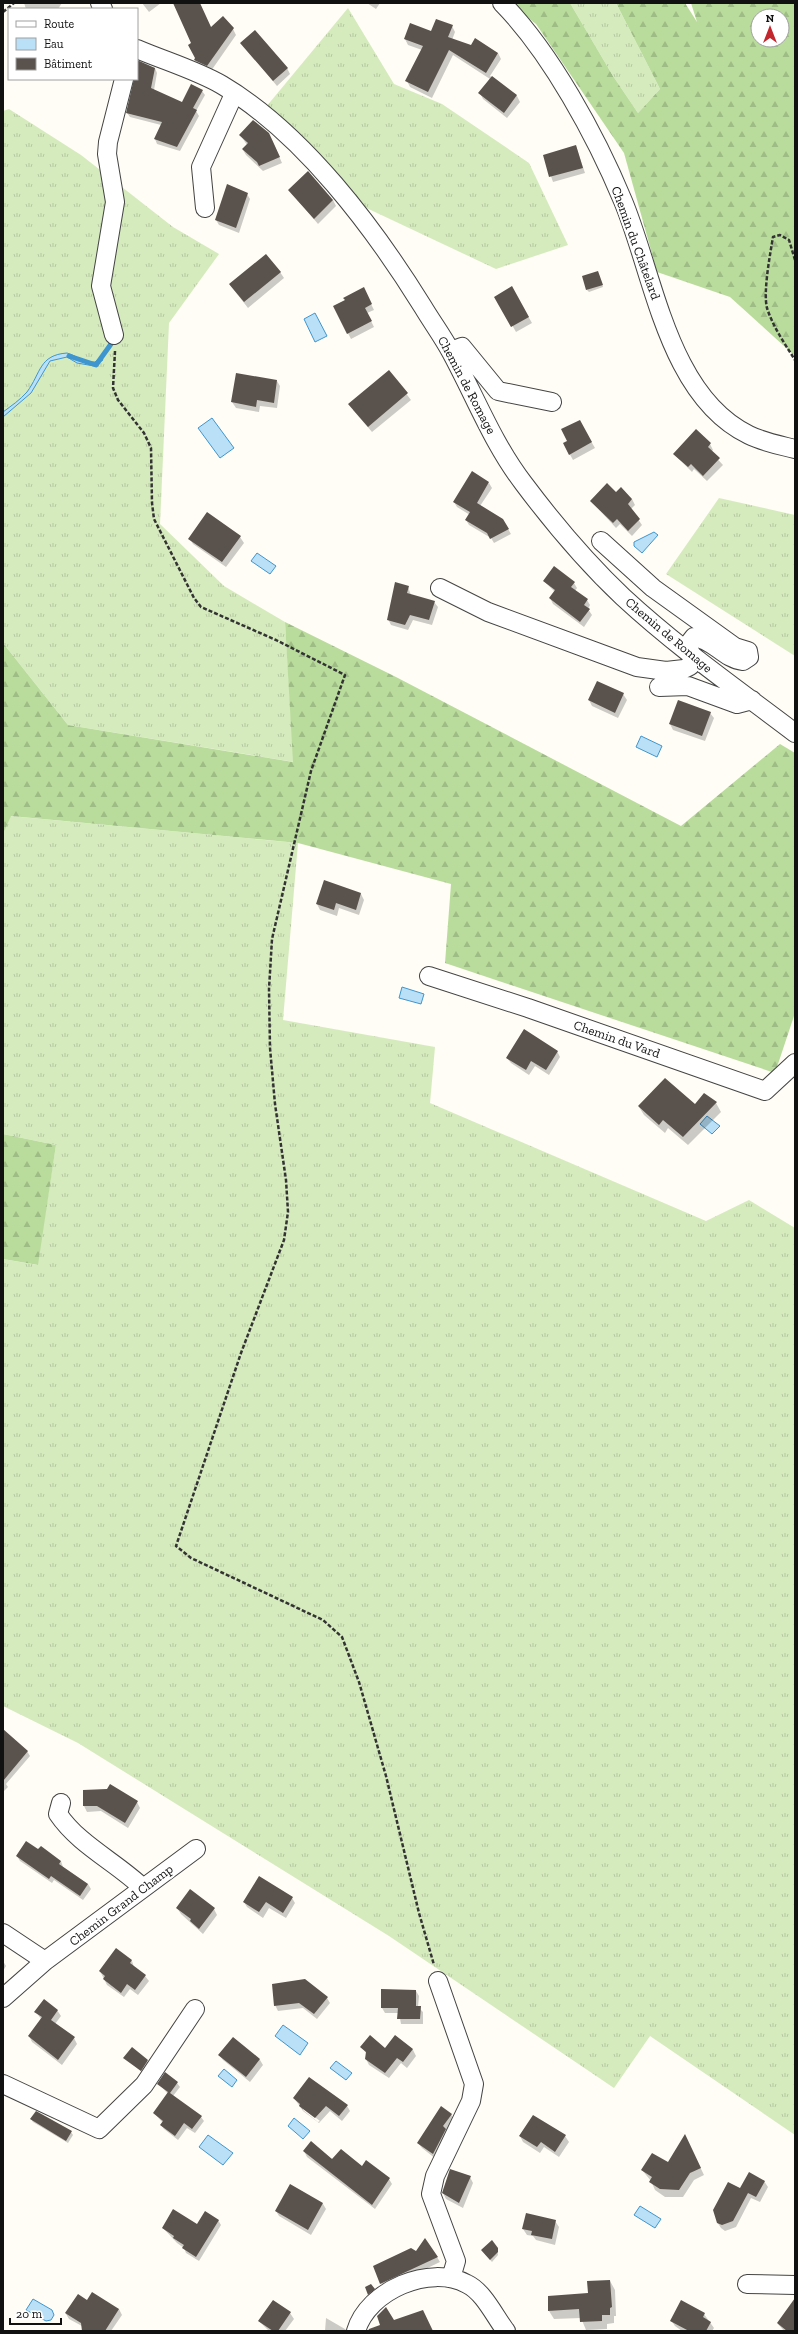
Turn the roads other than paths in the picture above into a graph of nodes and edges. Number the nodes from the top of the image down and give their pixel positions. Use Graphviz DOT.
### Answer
graph roads {
  1 [pos="502,3"];
  2 [pos="138,49"];
  3 [pos="124,80"];
  4 [pos="234,94"];
  5 [pos="205,208"];
  6 [pos="114,336"];
  7 [pos="451,351"];
  8 [pos="552,402"];
  9 [pos="795,449"];
  10 [pos="601,541"];
  11 [pos="440,588"];
  12 [pos="693,657"];
  13 [pos="659,687"];
  14 [pos="752,700"];
  15 [pos="795,733"];
  16 [pos="429,976"];
  17 [pos="795,1063"];
  18 [pos="61,1803"];
  19 [pos="196,1848"];
  20 [pos="143,1888"];
  21 [pos="3,1933"];
  22 [pos="45,1961"];
  23 [pos="438,1981"];
  24 [pos="3,1998"];
  25 [pos="194,2009"];
  26 [pos="3,2084"];
  27 [pos="451,2278"];
  28 [pos="747,2284"];
  29 [pos="795,2285"];
  30 [pos="356,2331"];
  31 [pos="506,2331"];
  1 -- 9 [label="street, Chemin du Châtelard"];
  2 -- 4 [label="street, Chemin de Romage"];
  3 -- 6 [label="street"];
  4 -- 5 [label="street"];
  4 -- 7 [label="street, Chemin de Romage"];
  7 -- 8 [label="street"];
  7 -- 12 [label="street, Chemin de Romage"];
  10 -- 12 [label="street"];
  11 -- 12 [label="street"];
  12 -- 14 [label="street, Chemin de Romage"];
  13 -- 14 [label="street"];
  14 -- 15 [label="street, Chemin de Romage"];
  16 -- 17 [label="street, Chemin du Vard"];
  18 -- 20 [label="street"];
  19 -- 20 [label="street, Chemin Grand Champ"];
  20 -- 22 [label="street, Chemin Grand Champ"];
  21 -- 22 [label="street"];
  22 -- 24 [label="street, Chemin Grand Champ"];
  23 -- 27 [label="street"];
  25 -- 26 [label="street"];
  27 -- 30 [label="street"];
  27 -- 31 [label="street"];
  28 -- 29 [label="street"];
}
